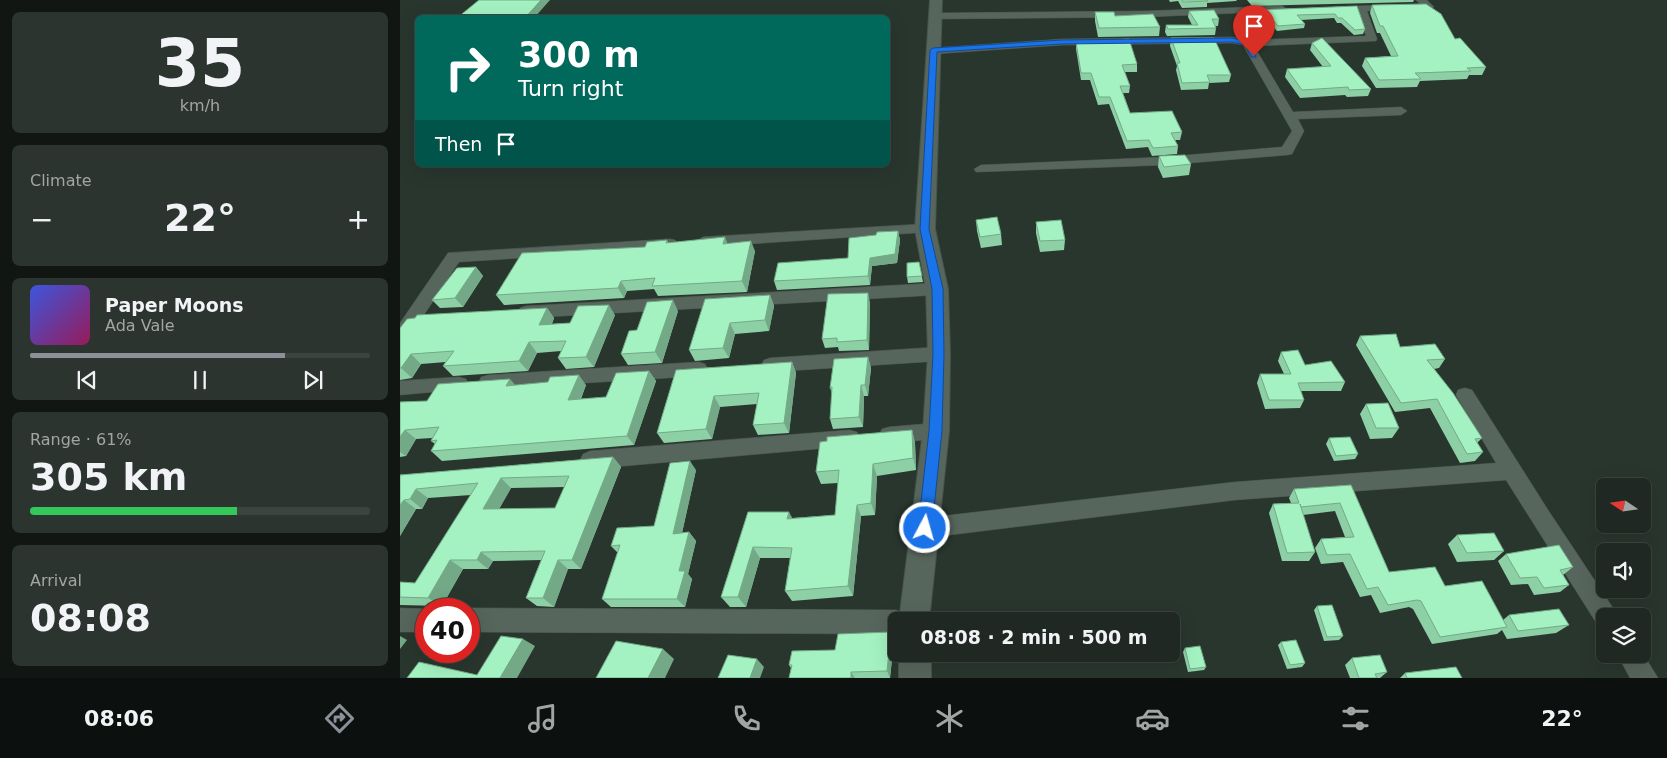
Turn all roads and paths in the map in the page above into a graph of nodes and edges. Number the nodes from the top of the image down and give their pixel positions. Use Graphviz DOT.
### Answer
graph roads {
  1 [pos="1139,0"];
  2 [pos="1422,0"];
  3 [pos="935,8"];
  4 [pos="1293,9"];
  5 [pos="1146,14"];
  6 [pos="1247,43"];
  7 [pos="933,50"];
  8 [pos="1401,111"];
  9 [pos="1289,116"];
  10 [pos="981,168"];
  11 [pos="924,229"];
  12 [pos="938,289"];
  13 [pos="512,313"];
  14 [pos="434,317"];
  15 [pos="415,318"];
  16 [pos="400,337"];
  17 [pos="939,354"];
  18 [pos="749,366"];
  19 [pos="719,368"];
  20 [pos="400,388"];
  21 [pos="1465,395"];
  22 [pos="936,431"];
  23 [pos="569,461"];
  24 [pos="1512,471"];
  25 [pos="925,528"];
  26 [pos="1600,608"];
  27 [pos="915,612"];
  28 [pos="400,620"];
  29 [pos="415,620"];
  30 [pos="480,620"];
  31 [pos="888,622"];
  32 [pos="915,662"];
  33 [pos="1635,663"];
  34 [pos="915,678"];
  35 [pos="1645,678"];
  1 -- 5 [label="street"];
  2 -- 6 [label="street"];
  3 -- 5 [label="street"];
  3 -- 7 [label="street"];
  4 -- 5 [label="street"];
  6 -- 7 [label="street"];
  6 -- 9 [label="street"];
  7 -- 11 [label="street"];
  8 -- 9 [label="street"];
  9 -- 10 [label="street"];
  11 -- 12 [label="street"];
  11 -- 15 [label="street"];
  12 -- 13 [label="street"];
  12 -- 17 [label="street"];
  14 -- 15 [label="street"];
  15 -- 16 [label="street"];
  17 -- 18 [label="street"];
  17 -- 22 [label="street"];
  19 -- 20 [label="street"];
  21 -- 24 [label="street"];
  22 -- 23 [label="street"];
  22 -- 25 [label="street"];
  24 -- 25 [label="street"];
  24 -- 26 [label="street"];
  25 -- 27 [label="street"];
  28 -- 29 [label="street"];
  30 -- 31 [label="street"];
  32 -- 34 [label="street"];
  33 -- 35 [label="street"];
}
